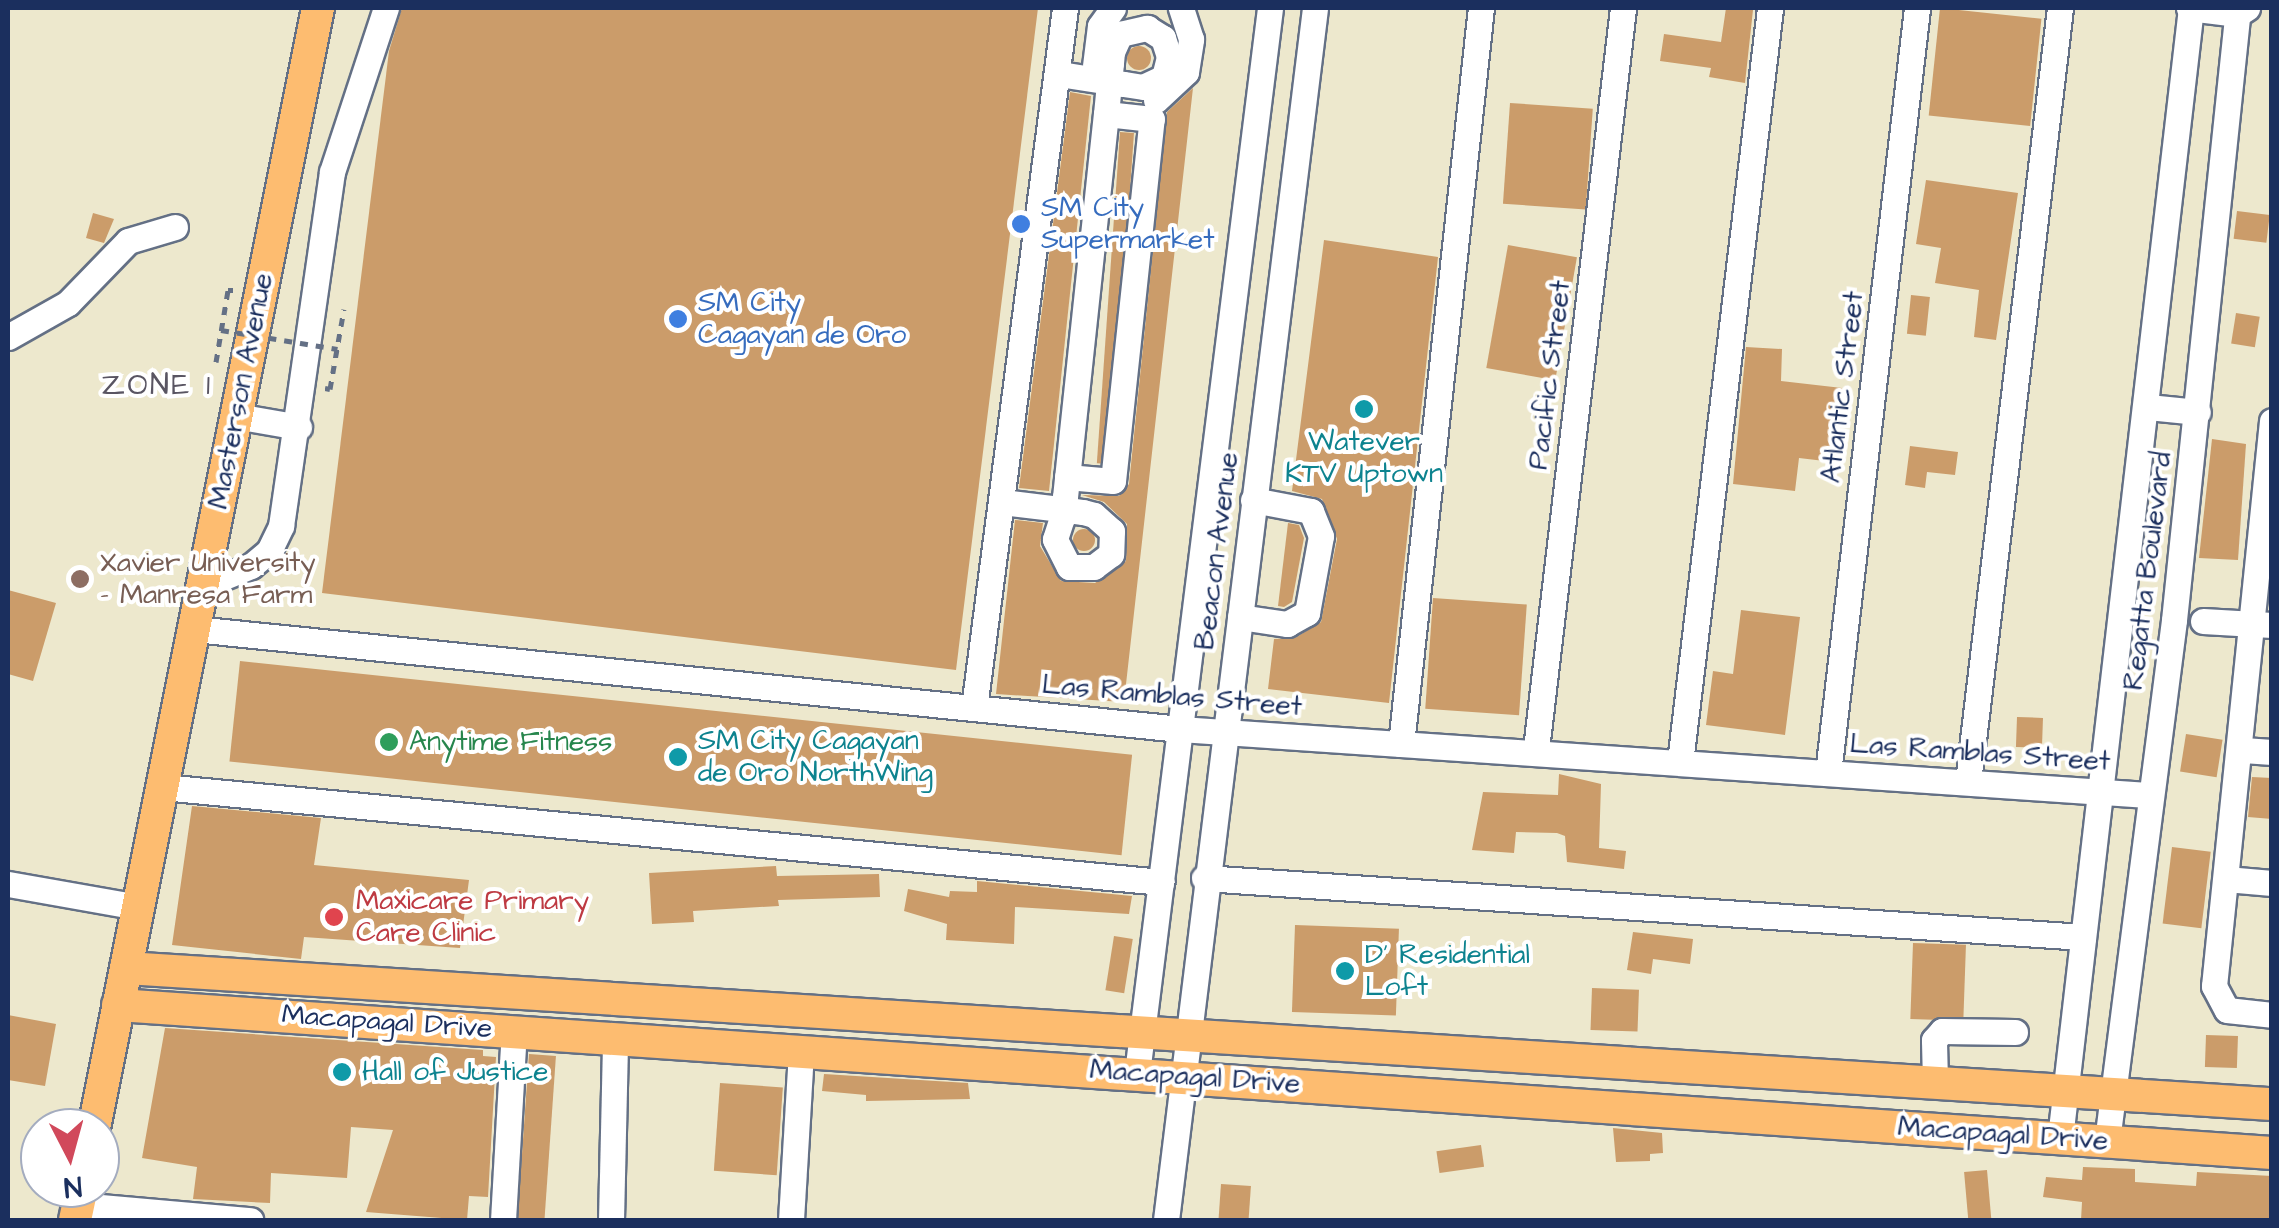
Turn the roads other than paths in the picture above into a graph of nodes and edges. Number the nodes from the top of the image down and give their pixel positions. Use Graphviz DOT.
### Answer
graph roads {
  1 [pos="318,8"];
  2 [pos="386,8"];
  3 [pos="1065,8"];
  4 [pos="1114,8"];
  5 [pos="1181,8"];
  6 [pos="1270,8"];
  7 [pos="1316,8"];
  8 [pos="1482,8"];
  9 [pos="1624,8"];
  10 [pos="1770,8"];
  11 [pos="1917,8"];
  12 [pos="2060,8"];
  13 [pos="2191,8"];
  14 [pos="2241,10"];
  15 [pos="1059,74"];
  16 [pos="1106,114"];
  17 [pos="1152,120"];
  18 [pos="286,168"];
  19 [pos="332,172"];
  20 [pos="174,227"];
  21 [pos="8,337"];
  22 [pos="2148,407"];
  23 [pos="2198,412"];
  24 [pos="236,416"];
  25 [pos="2272,421"];
  26 [pos="298,427"];
  27 [pos="1067,477"];
  28 [pos="1252,500"];
  29 [pos="1002,502"];
  30 [pos="2268,510"];
  31 [pos="202,586"];
  32 [pos="1240,617"];
  33 [pos="2203,621"];
  34 [pos="2263,624"];
  35 [pos="194,629"];
  36 [pos="974,708"];
  37 [pos="1180,728"];
  38 [pos="1223,732"];
  39 [pos="1401,744"];
  40 [pos="1536,749"];
  41 [pos="2243,750"];
  42 [pos="2272,752"];
  43 [pos="1680,762"];
  44 [pos="1828,773"];
  45 [pos="1968,782"];
  46 [pos="162,786"];
  47 [pos="2101,791"];
  48 [pos="2148,794"];
  49 [pos="1204,878"];
  50 [pos="2226,879"];
  51 [pos="1161,882"];
  52 [pos="2272,882"];
  53 [pos="8,884"];
  54 [pos="138,907"];
  55 [pos="2083,937"];
  56 [pos="126,968"];
  57 [pos="118,1005"];
  58 [pos="2272,1014"];
  59 [pos="514,1030"];
  60 [pos="2015,1032"];
  61 [pos="1142,1036"];
  62 [pos="616,1037"];
  63 [pos="1184,1038"];
  64 [pos="802,1050"];
  65 [pos="1137,1073"];
  66 [pos="1179,1076"];
  67 [pos="1936,1082"];
  68 [pos="2065,1090"];
  69 [pos="2112,1092"];
  70 [pos="2272,1104"];
  71 [pos="98,1108"];
  72 [pos="2060,1138"];
  73 [pos="2107,1142"];
  74 [pos="2272,1152"];
  75 [pos="120,1208"];
  76 [pos="250,1220"];
  77 [pos="502,1220"];
  78 [pos="611,1220"];
  79 [pos="792,1220"];
  80 [pos="1166,1220"];
  1 -- 18 [label="main road, Masterson Avenue"];
  2 -- 19 [label="street"];
  3 -- 15 [label="street"];
  4 -- 16 [label="street"];
  5 -- 17 [label="street"];
  6 -- 37 [label="street, Beacon Avenue"];
  7 -- 28 [label="street, Beacon Avenue"];
  8 -- 39 [label="street"];
  9 -- 40 [label="street, Pacific Street"];
  10 -- 43 [label="street"];
  11 -- 44 [label="street, Atlantic Street"];
  12 -- 45 [label="street"];
  13 -- 14 [label="street"];
  13 -- 22 [label="street, Regatta Boulevard"];
  14 -- 23 [label="street, Regatta Boulevard"];
  15 -- 16 [label="street"];
  15 -- 29 [label="street"];
  16 -- 17 [label="street"];
  16 -- 27 [label="street"];
  17 -- 27 [label="street"];
  18 -- 19 [label="street"];
  18 -- 24 [label="main road, Masterson Avenue"];
  19 -- 26 [label="street"];
  20 -- 21 [label="street"];
  22 -- 23 [label="street"];
  22 -- 47 [label="street, Regatta Boulevard"];
  23 -- 48 [label="street, Regatta Boulevard"];
  24 -- 26 [label="street"];
  24 -- 31 [label="main road, Masterson Avenue"];
  25 -- 30 [label="street"];
  26 -- 31 [label="street"];
  27 -- 29 [label="street"];
  28 -- 32 [label="street, Beacon Avenue"];
  28 -- 32 [label="street"];
  29 -- 36 [label="street"];
  30 -- 34 [label="street"];
  31 -- 35 [label="main road, Masterson Avenue"];
  32 -- 38 [label="street, Beacon Avenue"];
  33 -- 34 [label="street"];
  34 -- 41 [label="street"];
  35 -- 36 [label="street, Las Ramblas Street"];
  35 -- 46 [label="main road, Masterson Avenue"];
  36 -- 37 [label="street, Las Ramblas Street"];
  37 -- 38 [label="street, Las Ramblas Street"];
  37 -- 51 [label="street, Beacon Avenue"];
  38 -- 39 [label="street, Las Ramblas Street"];
  38 -- 49 [label="street, Beacon Avenue"];
  39 -- 40 [label="street, Las Ramblas Street"];
  40 -- 43 [label="street, Las Ramblas Street"];
  41 -- 42 [label="street"];
  41 -- 50 [label="street"];
  43 -- 44 [label="street, Las Ramblas Street"];
  44 -- 45 [label="street, Las Ramblas Street"];
  45 -- 47 [label="street, Las Ramblas Street"];
  46 -- 51 [label="street"];
  46 -- 54 [label="main road, Masterson Avenue"];
  47 -- 48 [label="street, Las Ramblas Street"];
  47 -- 55 [label="street, Regatta Boulevard"];
  48 -- 69 [label="street, Regatta Boulevard"];
  49 -- 55 [label="street"];
  49 -- 63 [label="street, Beacon Avenue"];
  50 -- 52 [label="street"];
  50 -- 58 [label="street"];
  51 -- 61 [label="street, Beacon Avenue"];
  53 -- 54 [label="street"];
  54 -- 56 [label="main road, Masterson Avenue"];
  55 -- 68 [label="street, Regatta Boulevard"];
  56 -- 57 [label="main road, Masterson Avenue"];
  56 -- 61 [label="main road, Macapagal Drive"];
  57 -- 59 [label="main road, Macapagal Drive"];
  57 -- 71 [label="main road, Masterson Avenue"];
  59 -- 62 [label="main road, Macapagal Drive"];
  59 -- 77 [label="street"];
  60 -- 67 [label="street"];
  61 -- 63 [label="main road, Macapagal Drive"];
  61 -- 65 [label="street, Beacon Avenue"];
  62 -- 64 [label="main road, Macapagal Drive"];
  62 -- 78 [label="street"];
  63 -- 66 [label="street, Beacon Avenue"];
  63 -- 67 [label="main road, Macapagal Drive"];
  64 -- 65 [label="main road, Macapagal Drive"];
  64 -- 79 [label="street"];
  65 -- 66 [label="main road, Macapagal Drive"];
  66 -- 72 [label="main road, Macapagal Drive"];
  66 -- 80 [label="street, Beacon Avenue"];
  67 -- 68 [label="main road, Macapagal Drive"];
  68 -- 69 [label="main road, Macapagal Drive"];
  68 -- 72 [label="street, Regatta Boulevard"];
  69 -- 70 [label="main road, Macapagal Drive"];
  69 -- 73 [label="street, Regatta Boulevard"];
  72 -- 73 [label="main road, Macapagal Drive"];
  73 -- 74 [label="main road, Macapagal Drive"];
  75 -- 76 [label="street"];
}
